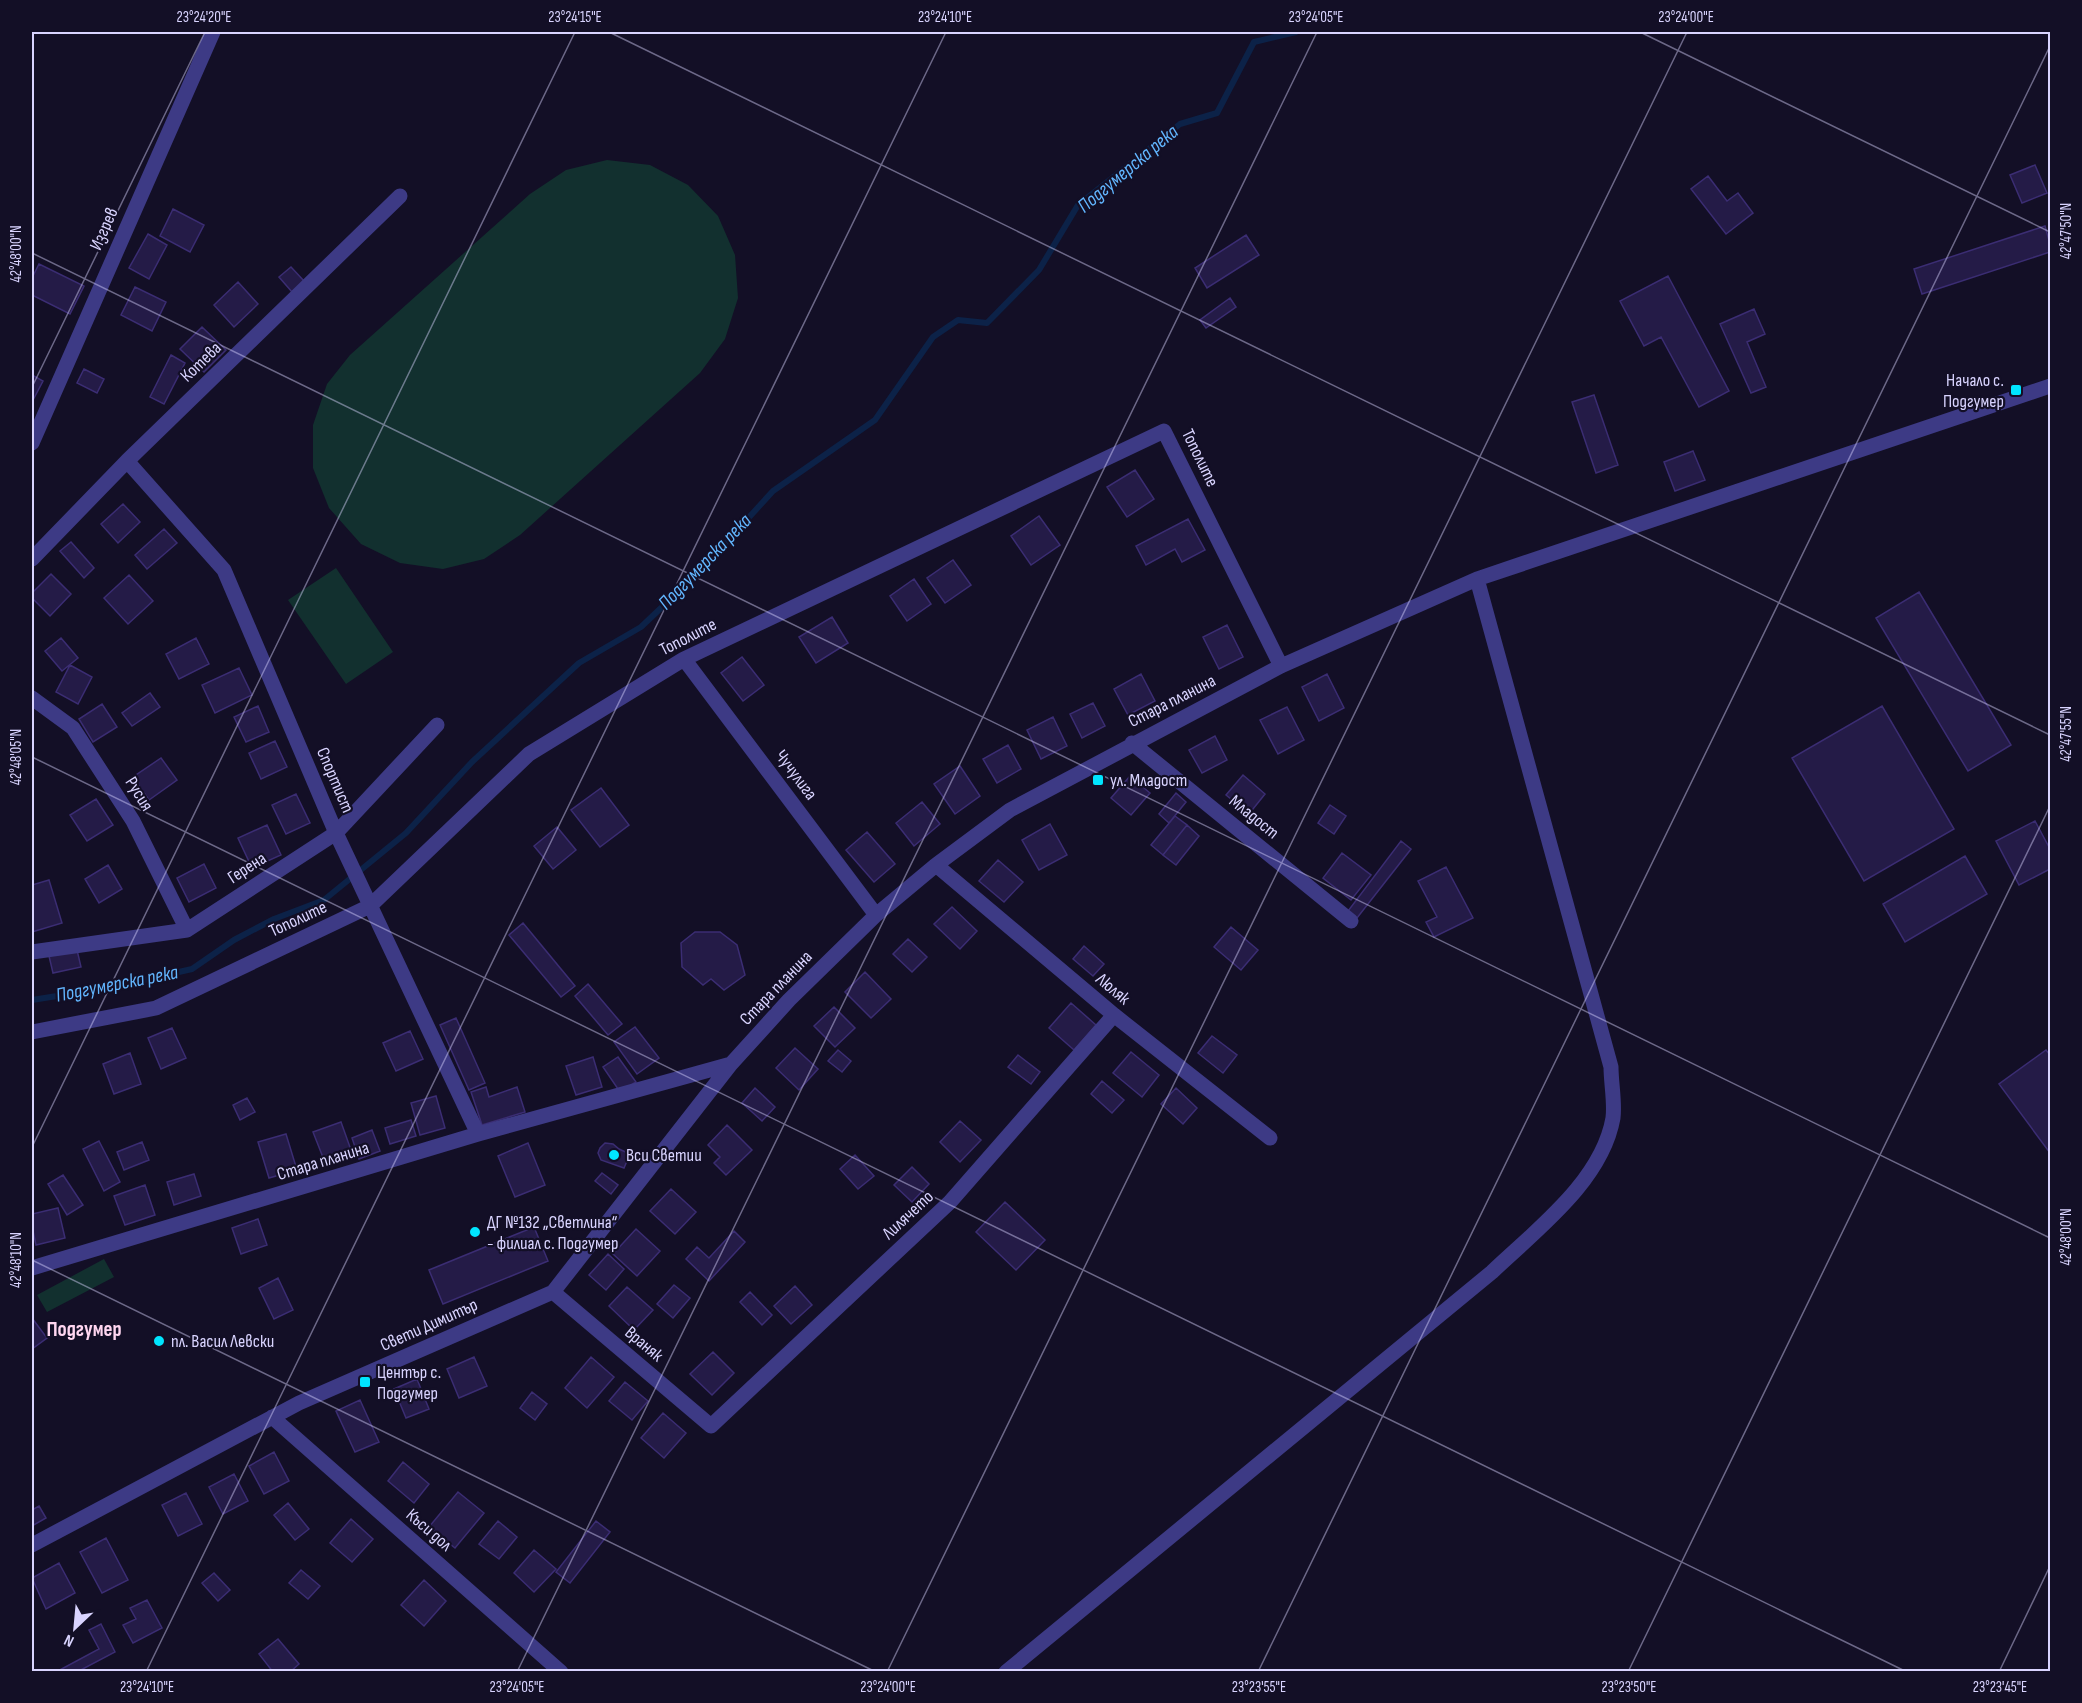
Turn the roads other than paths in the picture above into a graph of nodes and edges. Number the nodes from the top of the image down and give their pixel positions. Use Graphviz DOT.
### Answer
graph roads {
  1 [pos="213,32"];
  2 [pos="400,196"];
  3 [pos="2050,386"];
  4 [pos="32,443"];
  5 [pos="127,461"];
  6 [pos="32,559"];
  7 [pos="1477,579"];
  8 [pos="684,659"];
  9 [pos="1281,666"];
  10 [pos="32,698"];
  11 [pos="437,725"];
  12 [pos="1132,743"];
  13 [pos="336,833"];
  14 [pos="936,865"];
  15 [pos="370,906"];
  16 [pos="876,915"];
  17 [pos="1351,921"];
  18 [pos="187,930"];
  19 [pos="32,952"];
  20 [pos="1114,1015"];
  21 [pos="32,1032"];
  22 [pos="731,1064"];
  23 [pos="478,1134"];
  24 [pos="1270,1138"];
  25 [pos="32,1268"];
  26 [pos="552,1292"];
  27 [pos="272,1417"];
  28 [pos="711,1426"];
  29 [pos="32,1545"];
  30 [pos="561,1671"];
  31 [pos="1006,1671"];
  1 -- 4 [label="street, Изгрев"];
  2 -- 5 [label="street, Котева"];
  3 -- 7 [label="street, Стара планина"];
  5 -- 6 [label="street, Котева"];
  5 -- 13 [label="street, Спортист"];
  7 -- 9 [label="street, Стара планина"];
  7 -- 31 [label="street"];
  8 -- 9 [label="street, Тополите"];
  8 -- 15 [label="street, Тополите"];
  8 -- 16 [label="street, Чучулига"];
  9 -- 12 [label="street, Стара планина"];
  10 -- 18 [label="street, Русия"];
  11 -- 13 [label="street, Герена"];
  12 -- 14 [label="street, Стара планина"];
  12 -- 17 [label="street, Младост"];
  13 -- 15 [label="street, Спортист"];
  13 -- 18 [label="street, Герена"];
  14 -- 16 [label="street, Стара планина"];
  14 -- 20 [label="street, Люляк"];
  15 -- 21 [label="street, Тополите"];
  15 -- 23 [label="street, Спортист"];
  16 -- 22 [label="street, Стара планина"];
  18 -- 19 [label="street, Герена"];
  20 -- 24 [label="street, Люляк"];
  20 -- 28 [label="street, Лилячето"];
  22 -- 23 [label="street, Стара планина"];
  22 -- 26 [label="street, Свети Димитър"];
  23 -- 25 [label="street, Стара планина"];
  26 -- 27 [label="street, Свети Димитър"];
  26 -- 28 [label="street, Враняк"];
  27 -- 29 [label="street, Свети Димитър"];
  27 -- 30 [label="street, Къси дол"];
}
